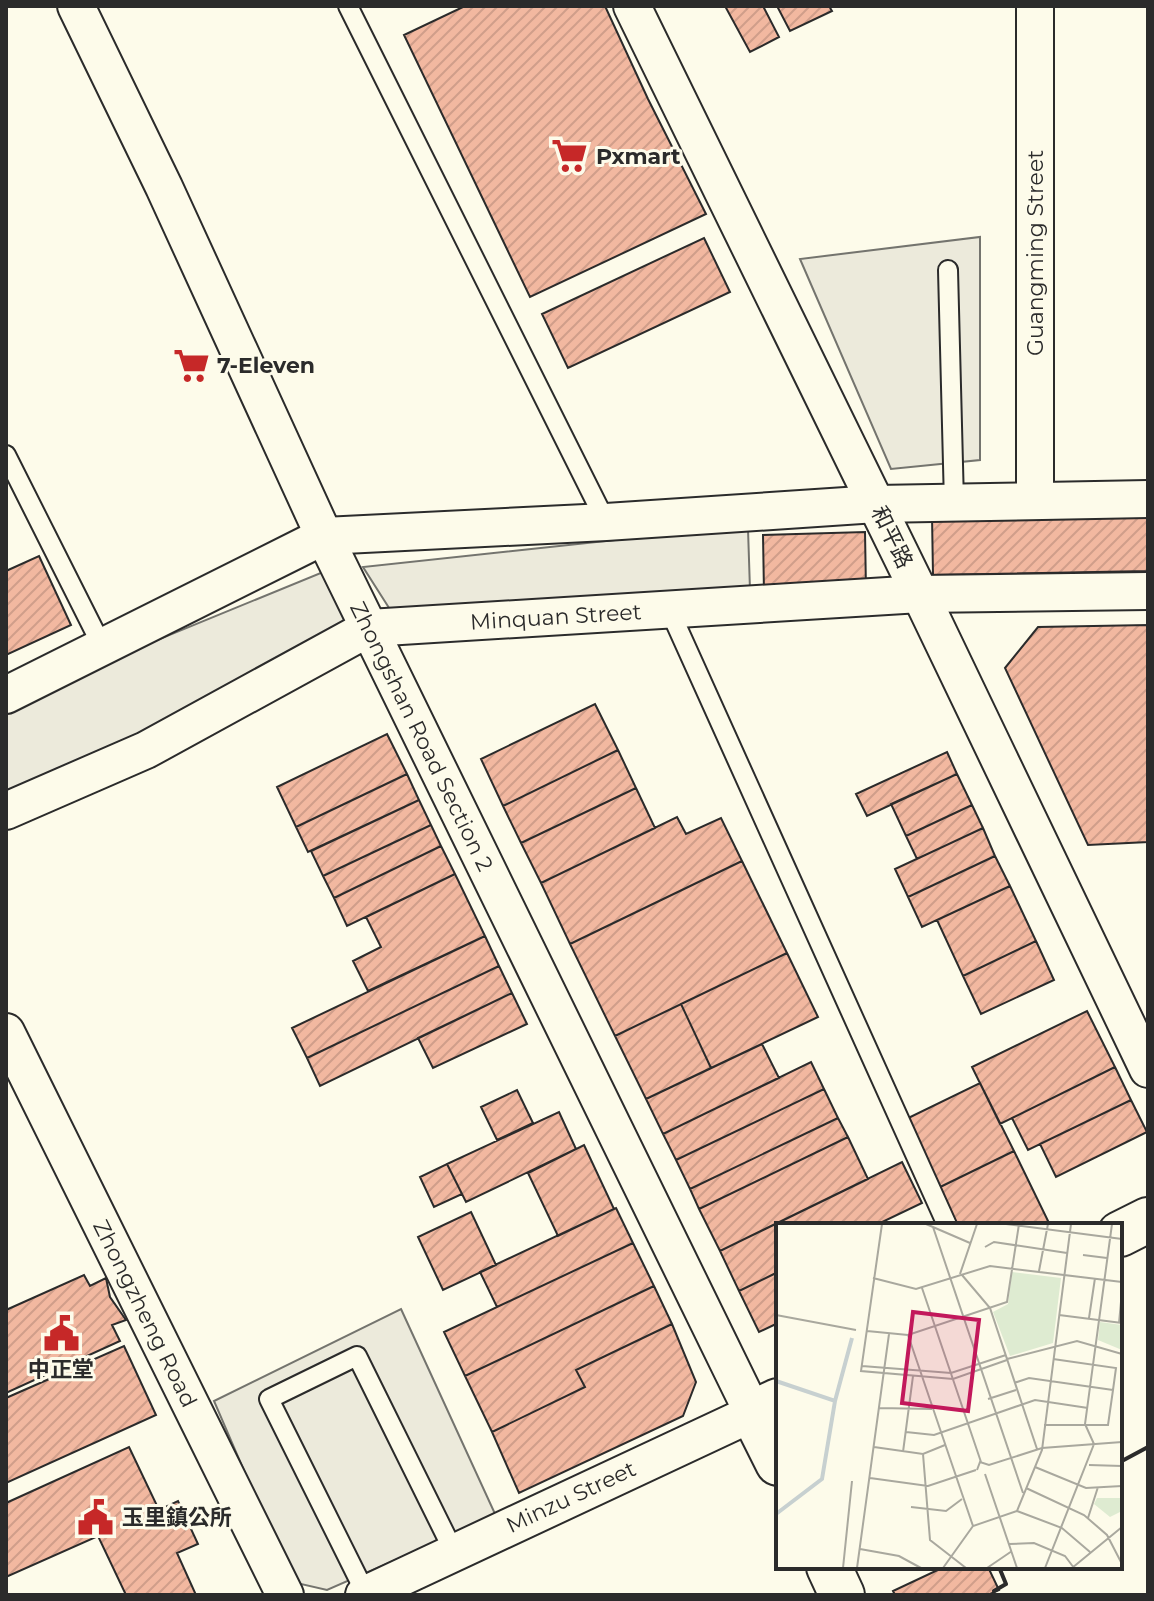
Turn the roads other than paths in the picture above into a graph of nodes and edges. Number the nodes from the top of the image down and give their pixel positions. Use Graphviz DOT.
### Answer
graph roads {
  1 [pos="76,6"];
  2 [pos="348,6"];
  3 [pos="632,6"];
  4 [pos="1035,6"];
  5 [pos="948,270"];
  6 [pos="6,455"];
  7 [pos="1148,499"];
  8 [pos="1035,501"];
  9 [pos="954,503"];
  10 [pos="876,504"];
  11 [pos="606,522"];
  12 [pos="324,536"];
  13 [pos="1148,591"];
  14 [pos="920,594"];
  15 [pos="669,609"];
  16 [pos="369,628"];
  17 [pos="102,646"];
  18 [pos="6,695"];
  19 [pos="6,811"];
  20 [pos="6,1032"];
  21 [pos="1148,1069"];
  22 [pos="1148,1220"];
  23 [pos="946,1223"];
  24 [pos="1122,1233"];
  25 [pos="766,1407"];
  26 [pos="776,1454"];
  27 [pos="454,1552"];
  28 [pos="830,1569"];
  29 [pos="285,1595"];
  30 [pos="365,1595"];
  31 [pos="842,1595"];
  1 -- 12 [label="street, Zhongshan Road Section 2"];
  2 -- 11 [label="lane"];
  3 -- 10 [label="street, 和平路"];
  4 -- 8 [label="street, Guangming Street"];
  5 -- 9 [label="lane"];
  6 -- 17 [label="lane"];
  7 -- 8 [label="street"];
  8 -- 9 [label="street"];
  9 -- 10 [label="street"];
  10 -- 11 [label="street"];
  10 -- 14 [label="street, 和平路"];
  11 -- 12 [label="street"];
  12 -- 16 [label="street, Zhongshan Road Section 2"];
  12 -- 17 [label="street"];
  13 -- 14 [label="street, Minquan Street"];
  14 -- 15 [label="street, Minquan Street"];
  14 -- 21 [label="street, 和平路"];
  15 -- 16 [label="street, Minquan Street"];
  15 -- 23 [label="lane"];
  16 -- 19 [label="street, Minquan Street"];
  16 -- 25 [label="street, Zhongshan Road Section 2"];
  17 -- 18 [label="street"];
  20 -- 29 [label="street, Zhongzheng Road"];
  22 -- 24 [label="street"];
  25 -- 26 [label="street, Zhongshan Road Section 2"];
  25 -- 27 [label="street, Minzu Street"];
  27 -- 30 [label="street, Minzu Street"];
  27 -- 30 [label="lane"];
  28 -- 31 [label="street"];
}
